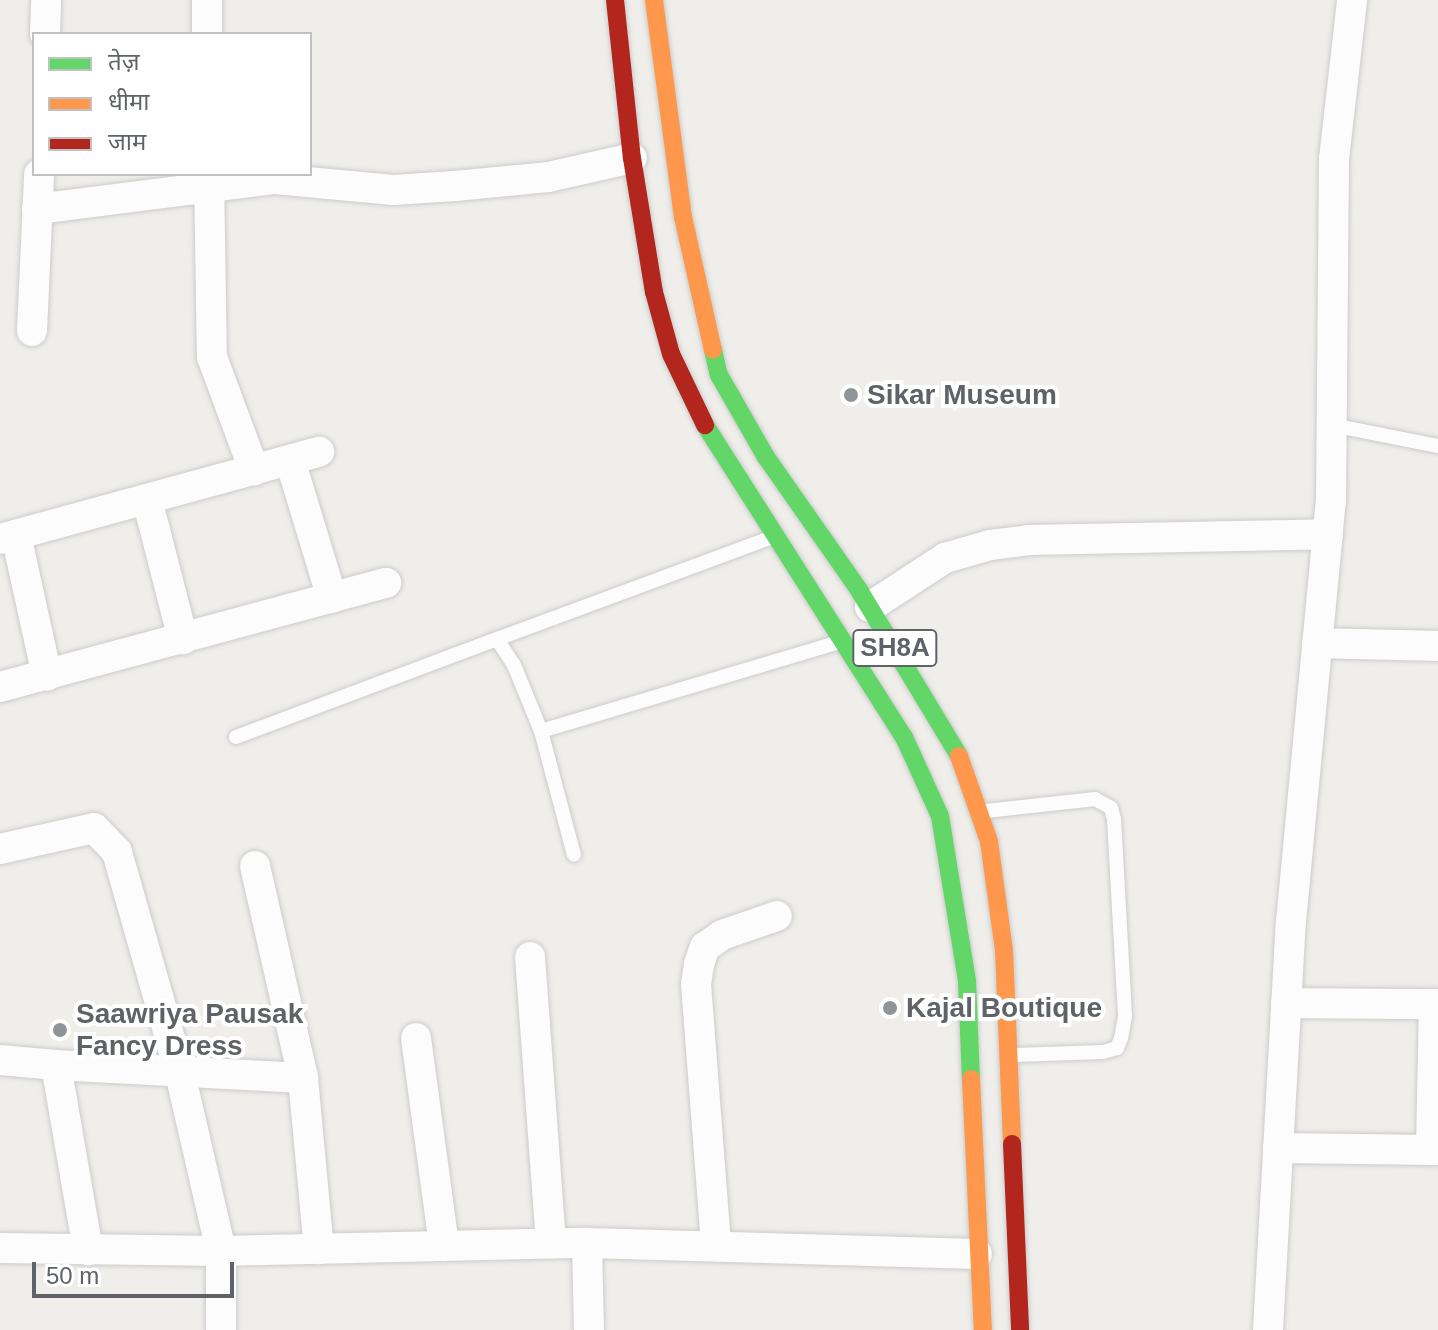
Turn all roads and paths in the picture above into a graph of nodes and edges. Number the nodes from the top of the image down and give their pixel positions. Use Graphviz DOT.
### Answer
graph roads {
  1 [pos="46,0"];
  2 [pos="207,0"];
  3 [pos="615,0"];
  4 [pos="654,0"];
  5 [pos="1352,0"];
  6 [pos="45,32"];
  7 [pos="207,32"];
  8 [pos="632,158"];
  9 [pos="39,176"];
  10 [pos="209,182"];
  11 [pos="37,209"];
  12 [pos="32,331"];
  13 [pos="1332,425"];
  14 [pos="1438,446"];
  15 [pos="319,452"];
  16 [pos="290,460"];
  17 [pos="254,470"];
  18 [pos="147,499"];
  19 [pos="1328,534"];
  20 [pos="8,537"];
  21 [pos="774,537"];
  22 [pos="386,583"];
  23 [pos="332,598"];
  24 [pos="864,627"];
  25 [pos="183,639"];
  26 [pos="497,639"];
  27 [pos="1317,643"];
  28 [pos="1438,646"];
  29 [pos="47,676"];
  30 [pos="0,687"];
  31 [pos="541,731"];
  32 [pos="236,737"];
  33 [pos="961,814"];
  34 [pos="0,849"];
  35 [pos="574,855"];
  36 [pos="255,866"];
  37 [pos="777,916"];
  38 [pos="530,957"];
  39 [pos="1286,1003"];
  40 [pos="416,1038"];
  41 [pos="989,1056"];
  42 [pos="0,1060"];
  43 [pos="56,1065"];
  44 [pos="179,1069"];
  45 [pos="303,1078"];
  46 [pos="1278,1148"];
  47 [pos="1435,1150"];
  48 [pos="551,1243"];
  49 [pos="587,1243"];
  50 [pos="716,1244"];
  51 [pos="444,1246"];
  52 [pos="0,1248"];
  53 [pos="319,1249"];
  54 [pos="88,1250"];
  55 [pos="221,1251"];
  56 [pos="977,1254"];
  57 [pos="221,1330"];
  58 [pos="589,1330"];
  59 [pos="983,1330"];
  60 [pos="1020,1330"];
  61 [pos="1268,1330"];
  1 -- 6 [label="street"];
  2 -- 7 [label="street"];
  3 -- 8 [label="main road, SH8A"];
  4 -- 24 [label="main road, SH8A"];
  5 -- 13 [label="street"];
  8 -- 10 [label="street"];
  8 -- 21 [label="main road, SH8A"];
  9 -- 11 [label="street"];
  10 -- 11 [label="street"];
  10 -- 17 [label="street"];
  11 -- 12 [label="street"];
  13 -- 14 [label="lane"];
  13 -- 19 [label="street"];
  15 -- 16 [label="street"];
  16 -- 17 [label="street"];
  16 -- 23 [label="street"];
  17 -- 18 [label="street"];
  18 -- 20 [label="street"];
  18 -- 25 [label="street"];
  19 -- 24 [label="street"];
  19 -- 27 [label="street"];
  20 -- 29 [label="street"];
  21 -- 24 [label="main road, SH8A"];
  21 -- 26 [label="lane"];
  22 -- 23 [label="street"];
  23 -- 25 [label="street"];
  24 -- 31 [label="lane"];
  24 -- 33 [label="main road, SH8A"];
  24 -- 33 [label="main road, SH8A"];
  25 -- 29 [label="street"];
  26 -- 31 [label="lane"];
  26 -- 32 [label="lane"];
  27 -- 28 [label="street"];
  27 -- 39 [label="street"];
  29 -- 30 [label="street"];
  31 -- 35 [label="lane"];
  33 -- 41 [label="main road, SH8A"];
  33 -- 41 [label="main road, SH8A"];
  33 -- 41 [label="lane"];
  34 -- 44 [label="street"];
  36 -- 45 [label="street"];
  37 -- 50 [label="street"];
  38 -- 48 [label="street"];
  39 -- 46 [label="street"];
  39 -- 47 [label="street"];
  40 -- 51 [label="street"];
  41 -- 56 [label="main road, SH8A"];
  41 -- 60 [label="main road, SH8A"];
  42 -- 43 [label="street"];
  43 -- 44 [label="street"];
  43 -- 54 [label="street"];
  44 -- 45 [label="street"];
  44 -- 55 [label="street"];
  45 -- 53 [label="street"];
  46 -- 47 [label="street"];
  46 -- 61 [label="street"];
  48 -- 49 [label="street"];
  48 -- 51 [label="street"];
  49 -- 50 [label="street"];
  49 -- 58 [label="street"];
  50 -- 56 [label="street"];
  51 -- 53 [label="street"];
  52 -- 54 [label="street"];
  53 -- 55 [label="street"];
  54 -- 55 [label="street"];
  55 -- 57 [label="street"];
  56 -- 59 [label="main road, SH8A"];
}
